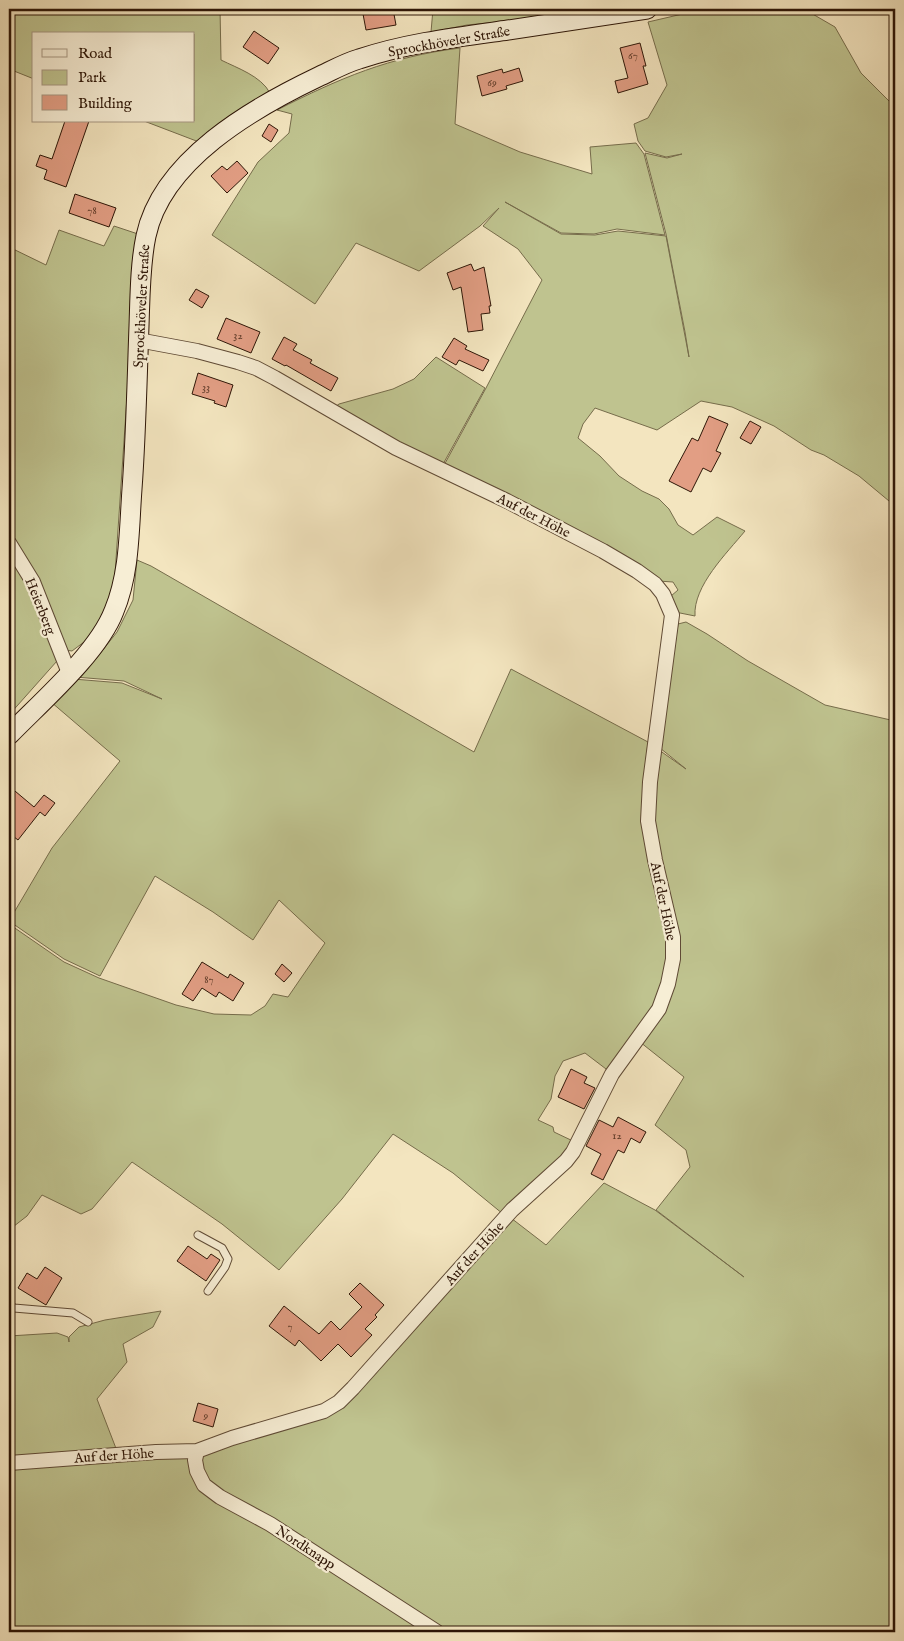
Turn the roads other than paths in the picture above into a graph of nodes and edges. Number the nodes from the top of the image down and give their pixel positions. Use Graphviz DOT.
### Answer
graph roads {
  1 [pos="647,9"];
  2 [pos="138,340"];
  3 [pos="9,542"];
  4 [pos="69,673"];
  5 [pos="9,735"];
  6 [pos="198,1235"];
  7 [pos="208,1291"];
  8 [pos="9,1304"];
  9 [pos="88,1322"];
  10 [pos="197,1451"];
  11 [pos="9,1463"];
  12 [pos="437,1632"];
  1 -- 2 [label="street, Sprockhöveler Straße"];
  2 -- 4 [label="street, Sprockhöveler Straße"];
  2 -- 10 [label="street, Auf der Höhe"];
  3 -- 4 [label="street, Heierberg"];
  4 -- 5 [label="street, Sprockhöveler Straße"];
  6 -- 7 [label="lane"];
  8 -- 9 [label="lane"];
  10 -- 11 [label="street, Auf der Höhe"];
  10 -- 12 [label="street, Nordknapp"];
}
